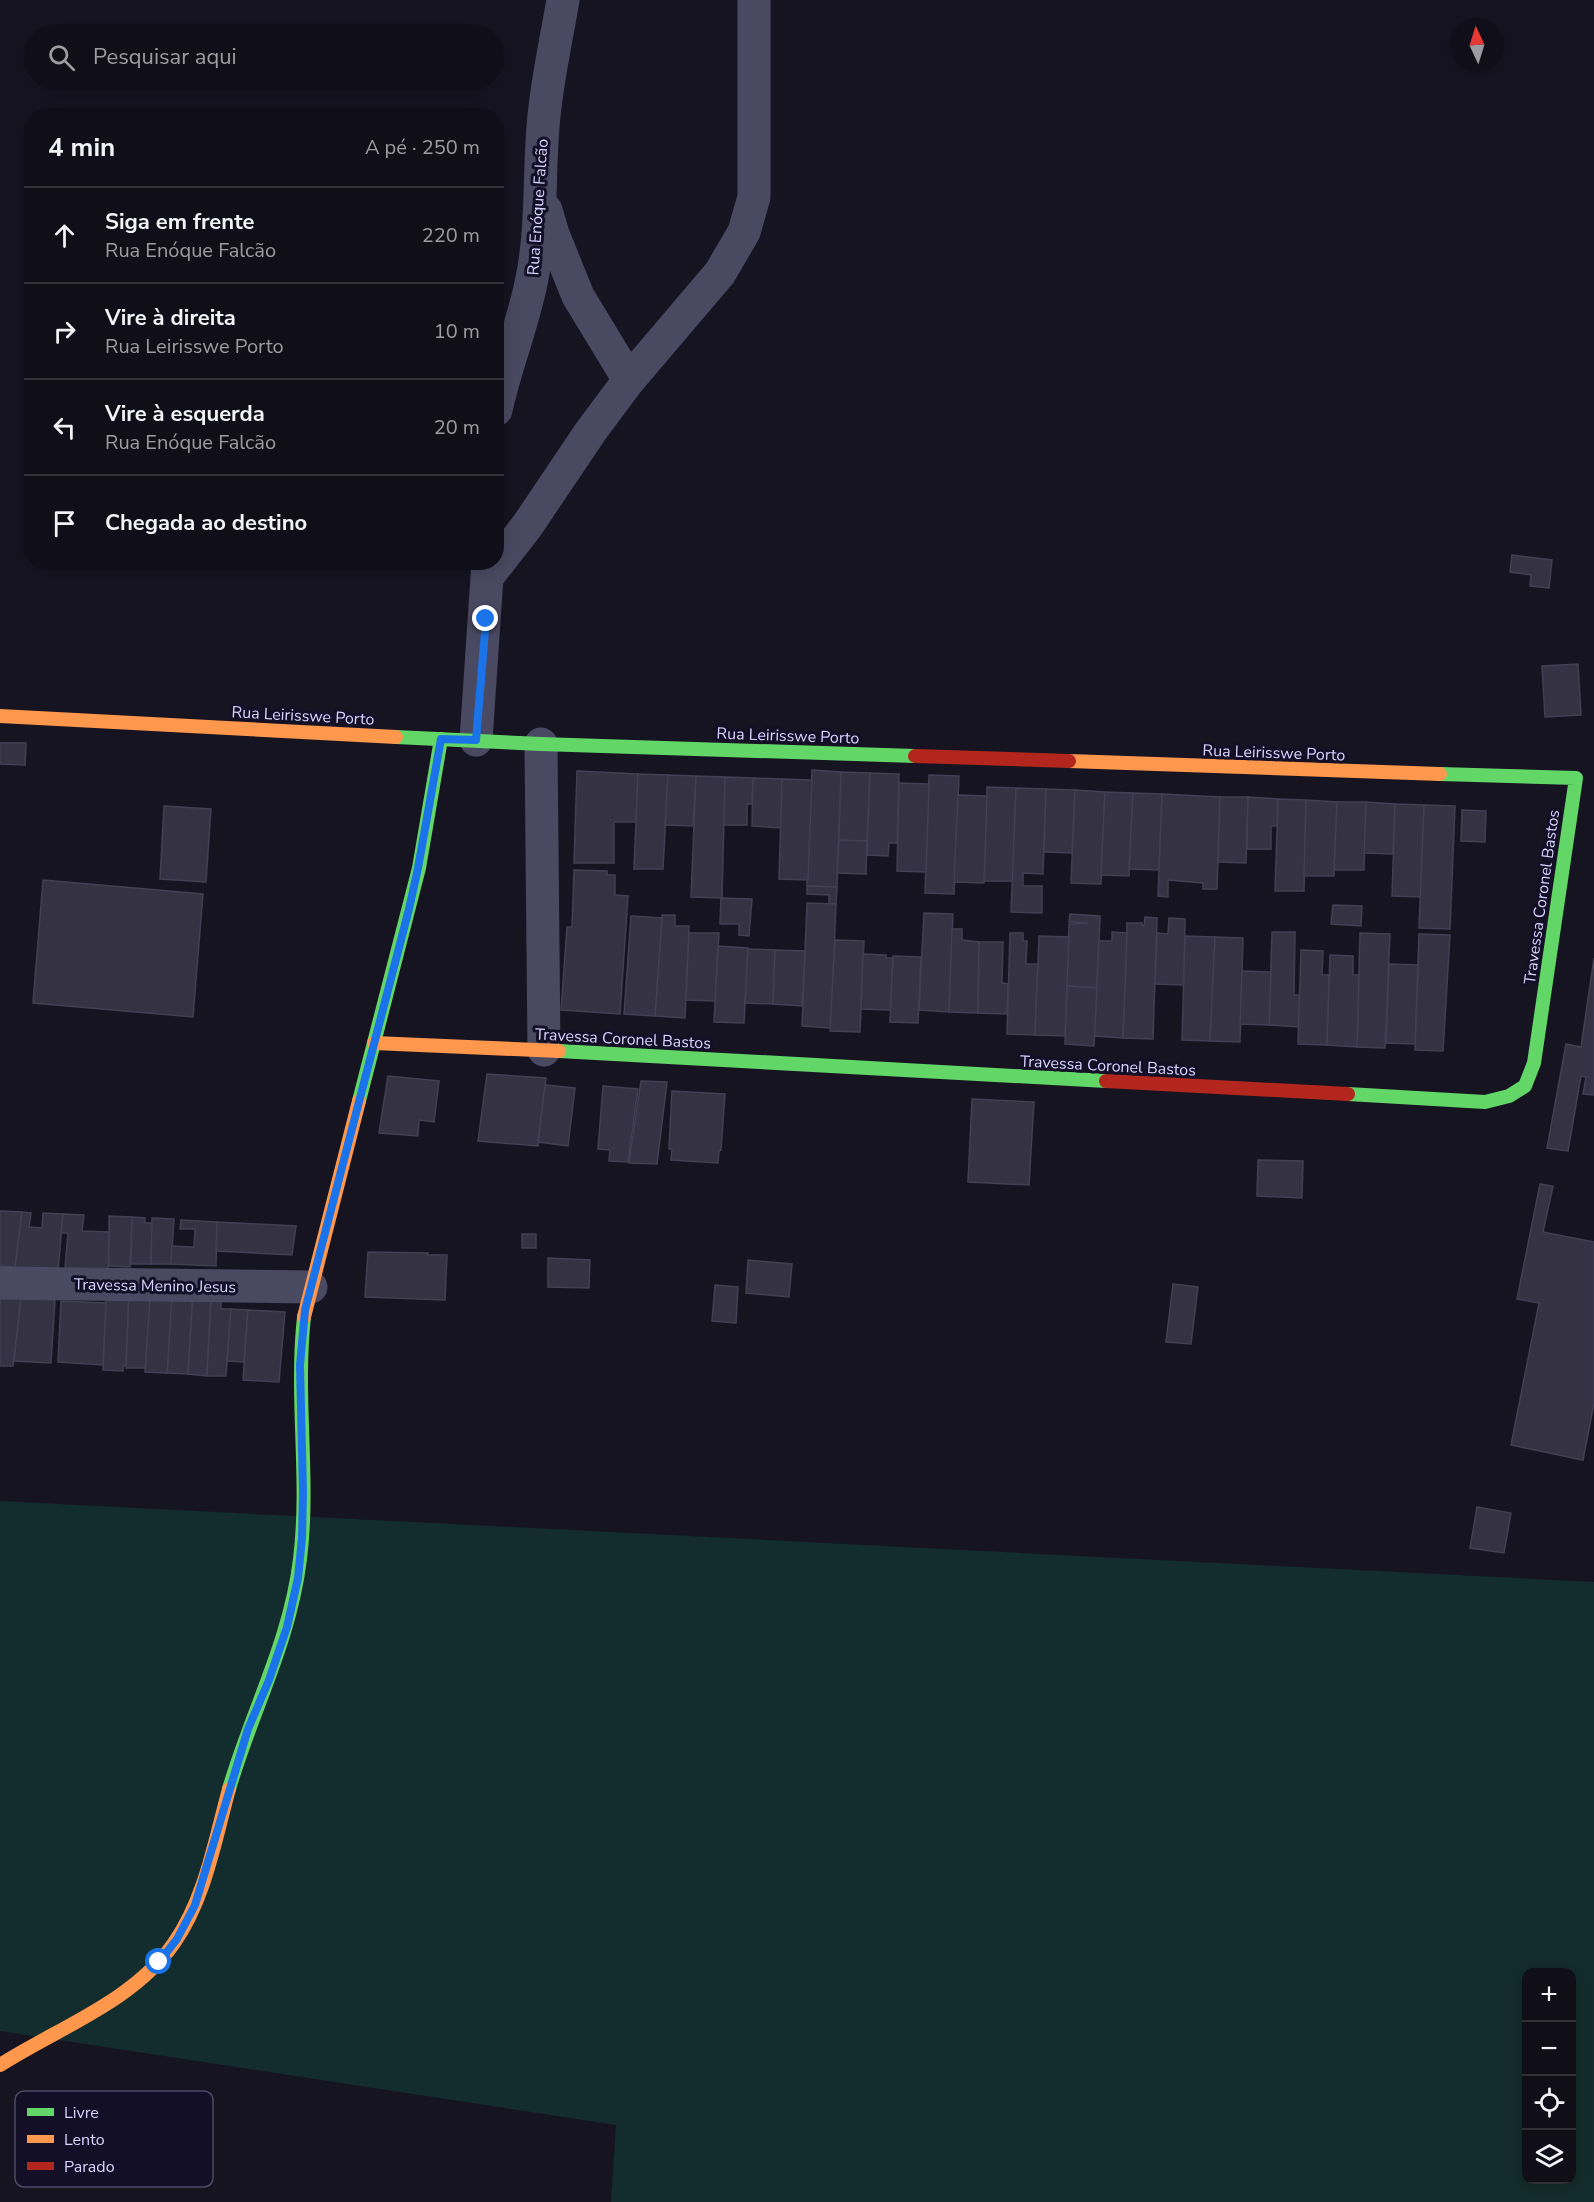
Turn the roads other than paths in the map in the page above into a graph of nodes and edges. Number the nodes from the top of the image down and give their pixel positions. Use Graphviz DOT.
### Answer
graph roads {
  1 [pos="563,0"];
  2 [pos="754,0"];
  3 [pos="540,191"];
  4 [pos="504,377"];
  5 [pos="629,380"];
  6 [pos="504,551"];
  7 [pos="488,570"];
  8 [pos="0,716"];
  9 [pos="441,739"];
  10 [pos="476,740"];
  11 [pos="541,744"];
  12 [pos="1576,778"];
  13 [pos="374,1043"];
  14 [pos="544,1050"];
  15 [pos="0,1283"];
  16 [pos="311,1287"];
  17 [pos="0,2065"];
  1 -- 3 [label="street, Rua Enóque Falcão"];
  2 -- 5 [label="street"];
  3 -- 4 [label="street, Rua Enóque Falcão"];
  3 -- 5 [label="street"];
  5 -- 6 [label="street"];
  7 -- 10 [label="street"];
  8 -- 9 [label="street, Rua Leirisswe Porto"];
  9 -- 10 [label="street, Rua Leirisswe Porto"];
  9 -- 13 [label="street"];
  10 -- 11 [label="street, Rua Leirisswe Porto"];
  11 -- 12 [label="street, Rua Leirisswe Porto"];
  11 -- 14 [label="street"];
  12 -- 14 [label="street, Travessa Coronel Bastos"];
  13 -- 14 [label="street, Travessa Coronel Bastos"];
  13 -- 16 [label="street"];
  15 -- 16 [label="street, Travessa Menino Jesus"];
  16 -- 17 [label="street"];
}
